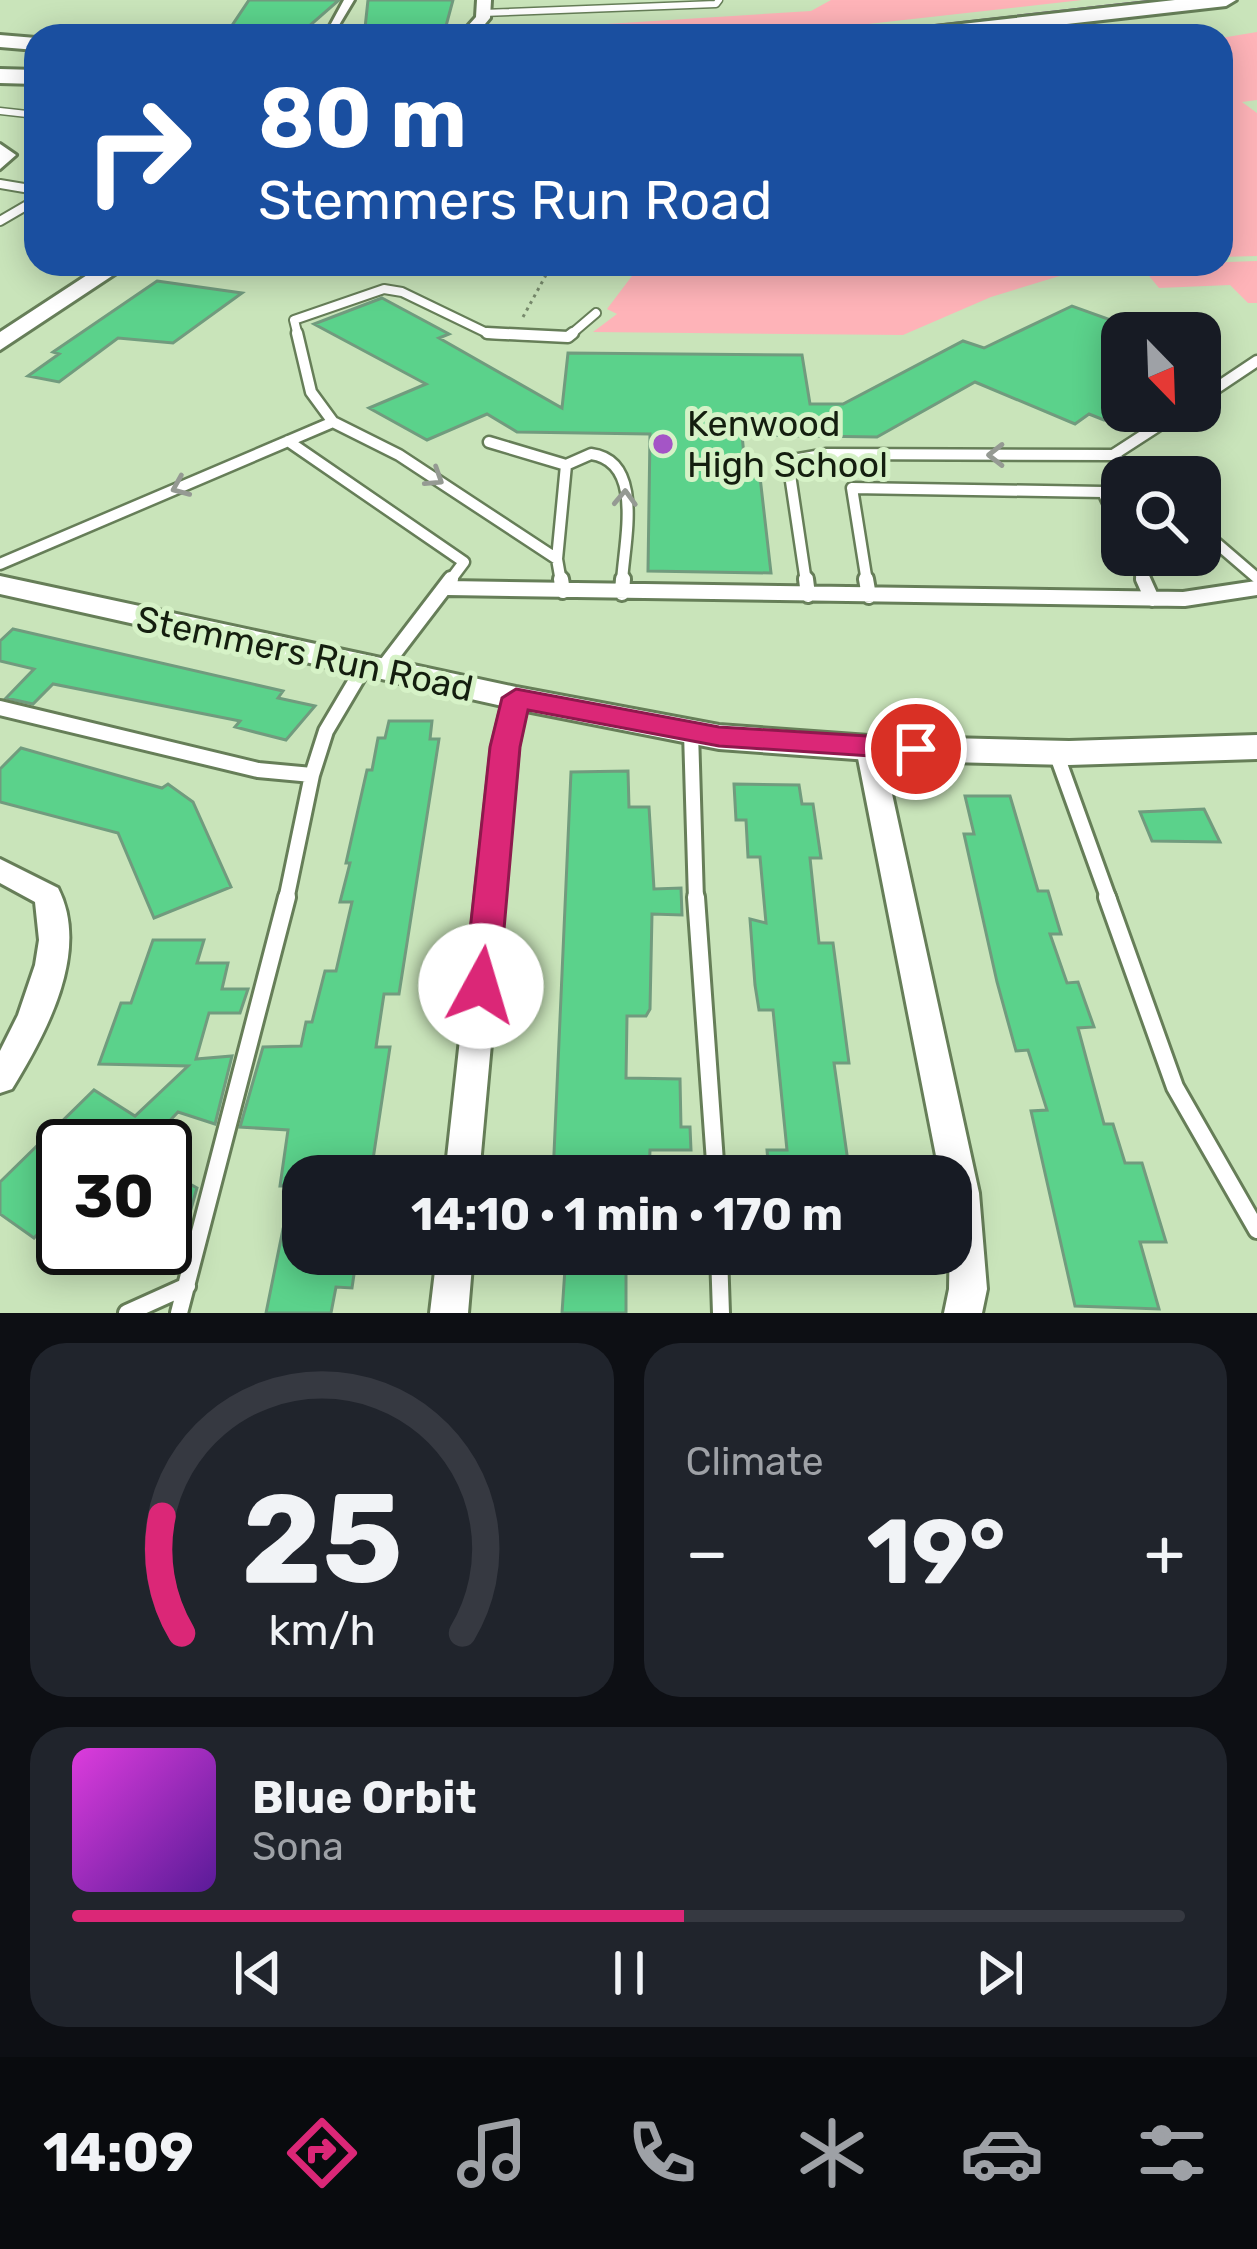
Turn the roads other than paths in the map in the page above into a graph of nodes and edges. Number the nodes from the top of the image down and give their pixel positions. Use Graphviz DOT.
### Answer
graph roads {
  1 [pos="525,0"];
  2 [pos="719,0"];
  3 [pos="483,6"];
  4 [pos="1230,10"];
  5 [pos="528,11"];
  6 [pos="1057,24"];
  7 [pos="1164,24"];
  8 [pos="0,148"];
  9 [pos="0,165"];
  10 [pos="101,276"];
  11 [pos="596,314"];
  12 [pos="0,343"];
  13 [pos="1257,362"];
  14 [pos="1221,385"];
  15 [pos="333,422"];
  16 [pos="1149,432"];
  17 [pos="288,441"];
  18 [pos="489,442"];
  19 [pos="1113,455"];
  20 [pos="566,465"];
  21 [pos="1101,492"];
  22 [pos="1221,547"];
  23 [pos="557,559"];
  24 [pos="0,564"];
  25 [pos="1142,576"];
  26 [pos="1257,578"];
  27 [pos="0,586"];
  28 [pos="448,588"];
  29 [pos="1257,588"];
  30 [pos="563,591"];
  31 [pos="622,593"];
  32 [pos="808,596"];
  33 [pos="869,596"];
  34 [pos="1153,598"];
  35 [pos="374,667"];
  36 [pos="516,698"];
  37 [pos="0,708"];
  38 [pos="691,732"];
  39 [pos="1257,747"];
  40 [pos="869,748"];
  41 [pos="1056,753"];
  42 [pos="312,775"];
  43 [pos="0,870"];
  44 [pos="3,1074"];
  45 [pos="464,1155"];
  46 [pos="715,1155"];
  47 [pos="1257,1230"];
  48 [pos="452,1275"];
  49 [pos="720,1275"];
  50 [pos="187,1286"];
  51 [pos="127,1313"];
  52 [pos="179,1313"];
  53 [pos="449,1313"];
  54 [pos="721,1313"];
  55 [pos="963,1313"];
  1 -- 5 [label="lane"];
  2 -- 5 [label="lane"];
  3 -- 5 [label="lane"];
  4 -- 6 [label="highway"];
  4 -- 7 [label="highway"];
  8 -- 9 [label="street"];
  10 -- 12 [label="main road"];
  11 -- 15 [label="lane"];
  13 -- 14 [label="lane"];
  15 -- 17 [label="lane"];
  15 -- 23 [label="lane, one-way"];
  16 -- 19 [label="lane"];
  17 -- 24 [label="lane, one-way"];
  17 -- 28 [label="lane"];
  18 -- 20 [label="lane"];
  19 -- 32 [label="lane, one-way"];
  20 -- 23 [label="lane"];
  31 -- 20 [label="lane, one-way"];
  21 -- 33 [label="lane"];
  22 -- 26 [label="lane"];
  23 -- 30 [label="lane"];
  25 -- 34 [label="lane"];
  27 -- 35 [label="main road, Stemmers Run Road"];
  28 -- 30 [label="lane"];
  28 -- 35 [label="lane"];
  29 -- 34 [label="lane"];
  30 -- 31 [label="lane"];
  31 -- 32 [label="lane"];
  32 -- 33 [label="lane"];
  33 -- 34 [label="lane"];
  35 -- 36 [label="main road, Stemmers Run Road"];
  35 -- 42 [label="lane"];
  36 -- 38 [label="main road, Stemmers Run Road"];
  36 -- 45 [label="street"];
  37 -- 42 [label="lane"];
  38 -- 40 [label="main road, Stemmers Run Road"];
  38 -- 46 [label="lane"];
  39 -- 41 [label="main road, Stemmers Run Road"];
  40 -- 41 [label="main road, Stemmers Run Road"];
  40 -- 55 [label="street"];
  41 -- 47 [label="lane"];
  42 -- 50 [label="lane"];
  43 -- 44 [label="street"];
  48 -- 53 [label="street"];
  49 -- 54 [label="lane"];
  50 -- 51 [label="lane"];
  50 -- 52 [label="lane"];
}
